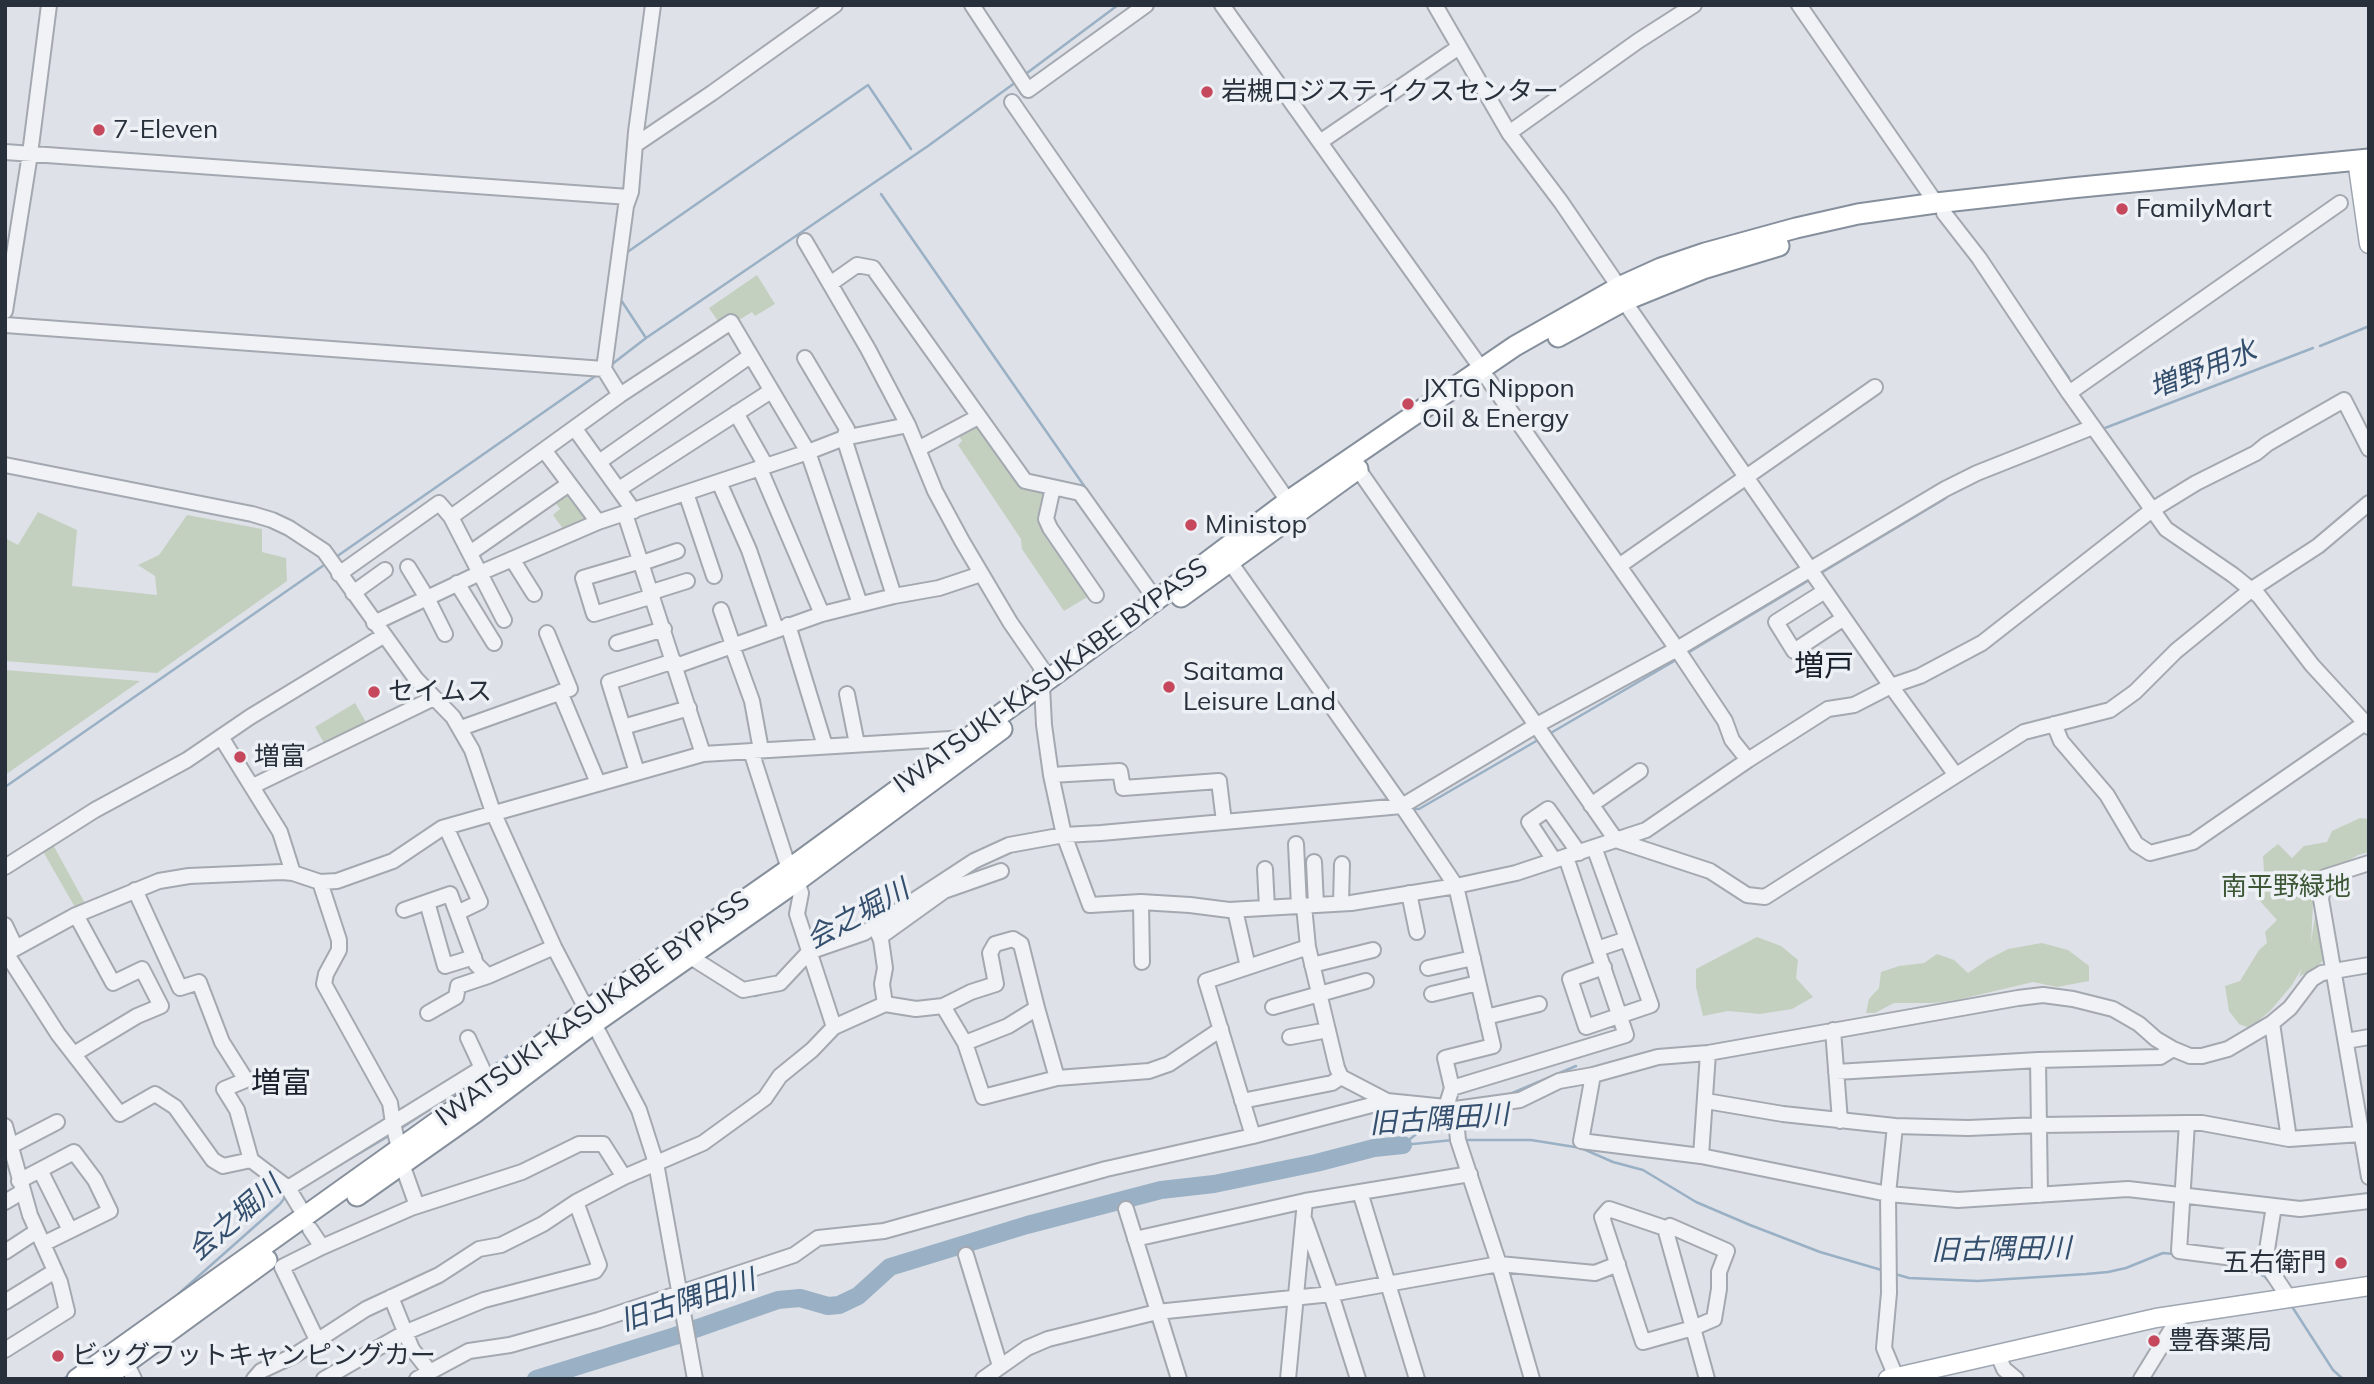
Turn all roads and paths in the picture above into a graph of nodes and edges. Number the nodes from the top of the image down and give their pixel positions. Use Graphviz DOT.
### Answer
graph roads {
  1 [pos="49,5"];
  2 [pos="653,5"];
  3 [pos="835,5"];
  4 [pos="972,5"];
  5 [pos="1146,5"];
  6 [pos="1222,5"];
  7 [pos="1435,5"];
  8 [pos="1694,5"];
  9 [pos="1799,5"];
  10 [pos="1459,47"];
  11 [pos="1012,102"];
  12 [pos="1509,133"];
  13 [pos="1320,142"];
  14 [pos="635,145"];
  15 [pos="5,152"];
  16 [pos="30,154"];
  17 [pos="2363,166"];
  18 [pos="629,197"];
  19 [pos="2340,203"];
  20 [pos="1940,208"];
  21 [pos="805,241"];
  22 [pos="2369,244"];
  23 [pos="830,284"];
  24 [pos="1622,294"];
  25 [pos="5,311"];
  26 [pos="5,326"];
  27 [pos="750,356"];
  28 [pos="805,358"];
  29 [pos="604,369"];
  30 [pos="1484,374"];
  31 [pos="1875,387"];
  32 [pos="771,391"];
  33 [pos="2069,393"];
  34 [pos="620,395"];
  35 [pos="736,413"];
  36 [pos="978,416"];
  37 [pos="908,425"];
  38 [pos="2093,427"];
  39 [pos="575,429"];
  40 [pos="845,438"];
  41 [pos="2367,439"];
  42 [pos="918,449"];
  43 [pos="544,450"];
  44 [pos="808,452"];
  45 [pos="599,461"];
  46 [pos="5,465"];
  47 [pos="763,467"];
  48 [pos="1358,469"];
  49 [pos="1747,477"];
  50 [pos="719,482"];
  51 [pos="569,484"];
  52 [pos="619,489"];
  53 [pos="1052,492"];
  54 [pos="686,493"];
  55 [pos="1288,501"];
  56 [pos="2369,503"];
  57 [pos="2152,510"];
  58 [pos="630,512"];
  59 [pos="451,517"];
  60 [pos="597,522"];
  61 [pos="677,551"];
  62 [pos="470,553"];
  63 [pos="512,559"];
  64 [pos="641,562"];
  65 [pos="1230,562"];
  66 [pos="1619,566"];
  67 [pos="408,567"];
  68 [pos="385,570"];
  69 [pos="1811,570"];
  70 [pos="480,573"];
  71 [pos="340,574"];
  72 [pos="981,574"];
  73 [pos="714,576"];
  74 [pos="688,581"];
  75 [pos="457,583"];
  76 [pos="2252,589"];
  77 [pos="1825,590"];
  78 [pos="353,593"];
  79 [pos="534,594"];
  80 [pos="652,594"];
  81 [pos="1096,595"];
  82 [pos="894,596"];
  83 [pos="427,598"];
  84 [pos="1156,600"];
  85 [pos="860,604"];
  86 [pos="721,610"];
  87 [pos="822,614"];
  88 [pos="1844,618"];
  89 [pos="504,620"];
  90 [pos="783,627"];
  91 [pos="664,629"];
  92 [pos="379,630"];
  93 [pos="547,633"];
  94 [pos="444,634"];
  95 [pos="494,643"];
  96 [pos="617,643"];
  97 [pos="732,646"];
  98 [pos="1677,649"];
  99 [pos="675,663"];
  100 [pos="1891,687"];
  101 [pos="1042,691"];
  102 [pos="560,692"];
  103 [pos="847,694"];
  104 [pos="434,698"];
  105 [pos="689,708"];
  106 [pos="2054,724"];
  107 [pos="1537,725"];
  108 [pos="2367,725"];
  109 [pos="623,727"];
  110 [pos="461,728"];
  111 [pos="221,737"];
  112 [pos="967,738"];
  113 [pos="857,744"];
  114 [pos="825,746"];
  115 [pos="756,751"];
  116 [pos="703,754"];
  117 [pos="1748,760"];
  118 [pos="1640,771"];
  119 [pos="637,772"];
  120 [pos="1955,774"];
  121 [pos="1051,775"];
  122 [pos="598,783"];
  123 [pos="253,786"];
  124 [pos="1591,805"];
  125 [pos="1406,811"];
  126 [pos="493,812"];
  127 [pos="1224,822"];
  128 [pos="446,827"];
  129 [pos="1064,835"];
  130 [pos="1616,840"];
  131 [pos="1296,844"];
  132 [pos="1594,847"];
  133 [pos="1566,857"];
  134 [pos="1314,862"];
  135 [pos="2369,863"];
  136 [pos="1342,864"];
  137 [pos="5,867"];
  138 [pos="1265,869"];
  139 [pos="1001,871"];
  140 [pos="293,873"];
  141 [pos="793,875"];
  142 [pos="320,882"];
  143 [pos="949,883"];
  144 [pos="1456,886"];
  145 [pos="135,890"];
  146 [pos="1409,893"];
  147 [pos="428,902"];
  148 [pos="1141,902"];
  149 [pos="1341,903"];
  150 [pos="1306,906"];
  151 [pos="1267,908"];
  152 [pos="404,910"];
  153 [pos="1235,910"];
  154 [pos="457,913"];
  155 [pos="76,915"];
  156 [pos="5,925"];
  157 [pos="877,932"];
  158 [pos="1417,932"];
  159 [pos="1627,939"];
  160 [pos="554,947"];
  161 [pos="1308,947"];
  162 [pos="1597,949"];
  163 [pos="1373,950"];
  164 [pos="9,951"];
  165 [pos="689,956"];
  166 [pos="474,957"];
  167 [pos="811,958"];
  168 [pos="1473,958"];
  169 [pos="1142,961"];
  170 [pos="1312,965"];
  171 [pos="2369,965"];
  172 [pos="1248,967"];
  173 [pos="1604,967"];
  174 [pos="1428,968"];
  175 [pos="2334,971"];
  176 [pos="488,976"];
  177 [pos="1366,981"];
  178 [pos="1478,983"];
  179 [pos="1432,994"];
  180 [pos="1320,995"];
  181 [pos="885,1004"];
  182 [pos="1539,1004"];
  183 [pos="943,1006"];
  184 [pos="1273,1007"];
  185 [pos="1037,1008"];
  186 [pos="428,1013"];
  187 [pos="1620,1016"];
  188 [pos="1486,1017"];
  189 [pos="589,1018"];
  190 [pos="2272,1023"];
  191 [pos="834,1027"];
  192 [pos="1221,1029"];
  193 [pos="1328,1030"];
  194 [pos="1833,1030"];
  195 [pos="1290,1037"];
  196 [pos="2369,1037"];
  197 [pos="468,1038"];
  198 [pos="2346,1041"];
  199 [pos="965,1044"];
  200 [pos="2173,1049"];
  201 [pos="1708,1052"];
  202 [pos="74,1054"];
  203 [pos="2038,1060"];
  204 [pos="1836,1072"];
  205 [pos="1593,1075"];
  206 [pos="1342,1077"];
  207 [pos="1057,1078"];
  208 [pos="1452,1088"];
  209 [pos="1242,1101"];
  210 [pos="1387,1101"];
  211 [pos="1706,1101"];
  212 [pos="2363,1105"];
  213 [pos="1450,1108"];
  214 [pos="1840,1121"];
  215 [pos="57,1122"];
  216 [pos="393,1123"];
  217 [pos="2187,1123"];
  218 [pos="2039,1125"];
  219 [pos="5,1126"];
  220 [pos="1895,1126"];
  221 [pos="2361,1134"];
  222 [pos="1253,1136"];
  223 [pos="2289,1139"];
  224 [pos="8,1147"];
  225 [pos="401,1156"];
  226 [pos="1701,1156"];
  227 [pos="251,1160"];
  228 [pos="656,1163"];
  229 [pos="40,1170"];
  230 [pos="1470,1174"];
  231 [pos="624,1177"];
  232 [pos="2369,1177"];
  233 [pos="21,1186"];
  234 [pos="290,1192"];
  235 [pos="1360,1192"];
  236 [pos="1888,1194"];
  237 [pos="2040,1195"];
  238 [pos="2183,1196"];
  239 [pos="1305,1201"];
  240 [pos="2369,1201"];
  241 [pos="5,1202"];
  242 [pos="576,1202"];
  243 [pos="417,1206"];
  244 [pos="2274,1206"];
  245 [pos="1126,1209"];
  246 [pos="1304,1217"];
  247 [pos="308,1223"];
  248 [pos="70,1230"];
  249 [pos="1666,1231"];
  250 [pos="40,1238"];
  251 [pos="1135,1240"];
  252 [pos="322,1247"];
  253 [pos="5,1252"];
  254 [pos="966,1255"];
  255 [pos="2265,1262"];
  256 [pos="1499,1264"];
  257 [pos="1618,1264"];
  258 [pos="55,1271"];
  259 [pos="1386,1285"];
  260 [pos="2369,1286"];
  261 [pos="678,1292"];
  262 [pos="1331,1294"];
  263 [pos="1295,1296"];
  264 [pos="391,1297"];
  265 [pos="2285,1299"];
  266 [pos="5,1302"];
  267 [pos="1157,1311"];
  268 [pos="2181,1314"];
  269 [pos="1693,1328"];
  270 [pos="404,1333"];
  271 [pos="317,1340"];
  272 [pos="5,1350"];
  273 [pos="1997,1353"];
  274 [pos="1000,1366"];
  275 [pos="130,1370"];
  276 [pos="1950,1371"];
  277 [pos="424,1375"];
  278 [pos="1892,1378"];
  279 [pos="77,1379"];
  280 [pos="104,1379"];
  281 [pos="254,1379"];
  282 [pos="324,1379"];
  283 [pos="695,1379"];
  284 [pos="983,1379"];
  285 [pos="1179,1379"];
  286 [pos="1288,1379"];
  287 [pos="1358,1379"];
  288 [pos="1417,1379"];
  289 [pos="1532,1379"];
  290 [pos="1707,1379"];
  291 [pos="2016,1379"];
  292 [pos="2141,1379"];
  1 -- 16 [label="street"];
  2 -- 14 [label="street"];
  3 -- 14 [label="street"];
  4 -- 5 [label="street"];
  6 -- 13 [label="street"];
  7 -- 10 [label="street"];
  8 -- 12 [label="street"];
  9 -- 20 [label="street"];
  10 -- 12 [label="street"];
  10 -- 13 [label="street"];
  11 -- 55 [label="street"];
  12 -- 24 [label="street"];
  13 -- 30 [label="street"];
  14 -- 18 [label="street"];
  15 -- 16 [label="street"];
  16 -- 18 [label="street"];
  16 -- 25 [label="street"];
  17 -- 20 [label="highway, IWATSUKI-KASUKABE BYPASS"];
  17 -- 22 [label="main road"];
  18 -- 29 [label="street"];
  19 -- 33 [label="street"];
  20 -- 24 [label="highway, IWATSUKI-KASUKABE BYPASS"];
  20 -- 33 [label="street"];
  21 -- 23 [label="street"];
  23 -- 36 [label="street"];
  23 -- 37 [label="street"];
  24 -- 30 [label="highway, IWATSUKI-KASUKABE BYPASS"];
  24 -- 49 [label="street"];
  26 -- 29 [label="street"];
  27 -- 32 [label="street"];
  27 -- 34 [label="street"];
  27 -- 45 [label="street"];
  28 -- 40 [label="street"];
  29 -- 34 [label="street"];
  30 -- 48 [label="highway, IWATSUKI-KASUKABE BYPASS"];
  30 -- 55 [label="highway, IWATSUKI-KASUKABE BYPASS"];
  30 -- 66 [label="street"];
  31 -- 49 [label="street"];
  32 -- 35 [label="street"];
  32 -- 44 [label="street"];
  33 -- 38 [label="street"];
  34 -- 39 [label="street"];
  35 -- 47 [label="street"];
  35 -- 52 [label="street"];
  36 -- 42 [label="street"];
  36 -- 84 [label="street"];
  37 -- 40 [label="street"];
  37 -- 42 [label="street"];
  38 -- 57 [label="street"];
  38 -- 69 [label="street"];
  39 -- 43 [label="street"];
  39 -- 45 [label="street"];
  40 -- 44 [label="street"];
  40 -- 82 [label="street"];
  41 -- 57 [label="street"];
  42 -- 72 [label="street"];
  43 -- 51 [label="street"];
  43 -- 59 [label="street"];
  44 -- 47 [label="street"];
  44 -- 85 [label="street"];
  45 -- 52 [label="street"];
  46 -- 71 [label="street"];
  47 -- 50 [label="street"];
  47 -- 87 [label="street"];
  48 -- 65 [label="highway, IWATSUKI-KASUKABE BYPASS"];
  48 -- 107 [label="street"];
  49 -- 66 [label="street"];
  49 -- 69 [label="street"];
  50 -- 54 [label="street"];
  50 -- 90 [label="street"];
  51 -- 60 [label="street"];
  51 -- 62 [label="street"];
  52 -- 58 [label="street"];
  53 -- 81 [label="street"];
  54 -- 58 [label="street"];
  54 -- 73 [label="street"];
  55 -- 84 [label="highway, IWATSUKI-KASUKABE BYPASS"];
  56 -- 76 [label="street"];
  57 -- 76 [label="street"];
  57 -- 100 [label="street"];
  58 -- 60 [label="street"];
  58 -- 64 [label="street"];
  59 -- 62 [label="street"];
  59 -- 71 [label="street"];
  60 -- 63 [label="street"];
  61 -- 64 [label="street"];
  62 -- 70 [label="street"];
  63 -- 70 [label="street"];
  63 -- 79 [label="street"];
  64 -- 80 [label="street"];
  64 -- 80 [label="street"];
  65 -- 101 [label="highway, IWATSUKI-KASUKABE BYPASS"];
  65 -- 125 [label="street"];
  66 -- 98 [label="street"];
  67 -- 83 [label="street"];
  68 -- 78 [label="street"];
  69 -- 77 [label="street"];
  69 -- 98 [label="street"];
  70 -- 75 [label="street"];
  70 -- 89 [label="street"];
  71 -- 78 [label="street"];
  72 -- 82 [label="street"];
  72 -- 101 [label="street"];
  74 -- 80 [label="street"];
  75 -- 83 [label="street"];
  75 -- 95 [label="street"];
  76 -- 106 [label="street"];
  76 -- 108 [label="street"];
  77 -- 88 [label="street"];
  77 -- 88 [label="street"];
  78 -- 92 [label="street"];
  80 -- 91 [label="street"];
  82 -- 85 [label="street"];
  83 -- 92 [label="street"];
  83 -- 94 [label="street"];
  84 -- 101 [label="highway, IWATSUKI-KASUKABE BYPASS"];
  85 -- 87 [label="street"];
  86 -- 97 [label="street"];
  87 -- 90 [label="street"];
  88 -- 100 [label="street"];
  90 -- 97 [label="street"];
  90 -- 114 [label="street"];
  91 -- 96 [label="street"];
  91 -- 99 [label="street"];
  92 -- 104 [label="street"];
  92 -- 111 [label="street"];
  93 -- 102 [label="street"];
  97 -- 99 [label="street"];
  97 -- 115 [label="street"];
  98 -- 107 [label="street"];
  98 -- 117 [label="street"];
  99 -- 105 [label="street"];
  99 -- 109 [label="street"];
  100 -- 117 [label="street"];
  100 -- 120 [label="street"];
  101 -- 112 [label="highway, IWATSUKI-KASUKABE BYPASS"];
  101 -- 121 [label="street"];
  101 -- 141 [label="highway, IWATSUKI-KASUKABE BYPASS"];
  102 -- 110 [label="street"];
  102 -- 122 [label="street"];
  103 -- 113 [label="street"];
  104 -- 110 [label="street"];
  104 -- 123 [label="street"];
  105 -- 109 [label="street"];
  105 -- 116 [label="street"];
  106 -- 108 [label="street"];
  106 -- 120 [label="street"];
  107 -- 124 [label="street"];
  107 -- 125 [label="street"];
  109 -- 119 [label="street"];
  110 -- 126 [label="street"];
  111 -- 123 [label="street"];
  111 -- 137 [label="street"];
  112 -- 113 [label="street"];
  112 -- 141 [label="highway, IWATSUKI-KASUKABE BYPASS"];
  113 -- 114 [label="street"];
  114 -- 115 [label="street"];
  115 -- 116 [label="street"];
  115 -- 141 [label="street"];
  116 -- 119 [label="street"];
  117 -- 130 [label="street"];
  118 -- 124 [label="street"];
  119 -- 122 [label="street"];
  120 -- 130 [label="street"];
  121 -- 127 [label="street"];
  121 -- 129 [label="street"];
  122 -- 126 [label="street"];
  123 -- 140 [label="street"];
  124 -- 130 [label="street"];
  125 -- 127 [label="street"];
  125 -- 144 [label="street"];
  126 -- 128 [label="street"];
  126 -- 160 [label="street"];
  127 -- 129 [label="street"];
  128 -- 142 [label="street"];
  128 -- 154 [label="street"];
  129 -- 143 [label="street"];
  129 -- 148 [label="street"];
  130 -- 132 [label="street"];
  131 -- 150 [label="street"];
  132 -- 133 [label="street"];
  132 -- 159 [label="street"];
  133 -- 144 [label="street"];
  133 -- 162 [label="street"];
  134 -- 150 [label="street"];
  135 -- 175 [label="street"];
  136 -- 149 [label="street"];
  138 -- 151 [label="street"];
  139 -- 143 [label="street"];
  140 -- 142 [label="street"];
  140 -- 145 [label="street"];
  141 -- 165 [label="highway, IWATSUKI-KASUKABE BYPASS"];
  141 -- 167 [label="street"];
  141 -- 189 [label="highway, IWATSUKI-KASUKABE BYPASS"];
  142 -- 216 [label="street"];
  143 -- 157 [label="street"];
  144 -- 146 [label="street"];
  144 -- 168 [label="street"];
  145 -- 155 [label="street"];
  145 -- 227 [label="street"];
  146 -- 149 [label="street"];
  146 -- 158 [label="street"];
  147 -- 152 [label="street"];
  147 -- 154 [label="street"];
  147 -- 166 [label="street"];
  148 -- 153 [label="street"];
  148 -- 169 [label="street"];
  149 -- 150 [label="street"];
  150 -- 151 [label="street"];
  150 -- 161 [label="street"];
  151 -- 153 [label="street"];
  153 -- 172 [label="street"];
  154 -- 166 [label="street"];
  155 -- 164 [label="street"];
  155 -- 202 [label="street"];
  156 -- 164 [label="street"];
  157 -- 167 [label="street"];
  157 -- 181 [label="street"];
  159 -- 162 [label="street"];
  159 -- 187 [label="street"];
  160 -- 176 [label="street"];
  160 -- 189 [label="street"];
  161 -- 170 [label="street"];
  161 -- 172 [label="street"];
  162 -- 173 [label="street"];
  163 -- 170 [label="street"];
  164 -- 202 [label="street"];
  165 -- 167 [label="street"];
  165 -- 189 [label="highway, IWATSUKI-KASUKABE BYPASS"];
  166 -- 176 [label="street"];
  167 -- 191 [label="street"];
  168 -- 174 [label="street"];
  168 -- 178 [label="street"];
  170 -- 180 [label="street"];
  171 -- 175 [label="street"];
  172 -- 192 [label="street"];
  173 -- 187 [label="street"];
  173 -- 187 [label="street"];
  175 -- 190 [label="street"];
  175 -- 198 [label="street"];
  176 -- 186 [label="street"];
  177 -- 180 [label="street"];
  178 -- 179 [label="street"];
  178 -- 188 [label="street"];
  180 -- 184 [label="street"];
  180 -- 193 [label="street"];
  181 -- 183 [label="street"];
  181 -- 191 [label="street"];
  182 -- 188 [label="street"];
  183 -- 185 [label="street"];
  183 -- 199 [label="street"];
  185 -- 199 [label="street"];
  185 -- 207 [label="street"];
  187 -- 208 [label="street"];
  188 -- 208 [label="street"];
  189 -- 225 [label="highway, IWATSUKI-KASUKABE BYPASS"];
  189 -- 228 [label="street"];
  190 -- 200 [label="street"];
  190 -- 223 [label="street"];
  191 -- 228 [label="street"];
  192 -- 207 [label="street"];
  192 -- 209 [label="street"];
  193 -- 195 [label="street"];
  193 -- 206 [label="street"];
  194 -- 200 [label="street"];
  194 -- 201 [label="street"];
  194 -- 204 [label="street"];
  196 -- 198 [label="street"];
  197 -- 216 [label="street"];
  198 -- 212 [label="street"];
  199 -- 207 [label="street"];
  200 -- 203 [label="street"];
  201 -- 205 [label="street"];
  201 -- 211 [label="street"];
  202 -- 227 [label="street"];
  203 -- 204 [label="street"];
  203 -- 218 [label="street"];
  204 -- 214 [label="street"];
  205 -- 213 [label="street"];
  205 -- 226 [label="street"];
  206 -- 209 [label="street"];
  206 -- 210 [label="street"];
  208 -- 213 [label="street"];
  209 -- 222 [label="street"];
  210 -- 213 [label="street"];
  210 -- 222 [label="street"];
  211 -- 214 [label="street"];
  211 -- 226 [label="street"];
  212 -- 221 [label="street"];
  213 -- 230 [label="street"];
  214 -- 220 [label="street"];
  215 -- 224 [label="street"];
  216 -- 225 [label="street"];
  216 -- 234 [label="street"];
  217 -- 218 [label="street"];
  217 -- 223 [label="street"];
  217 -- 238 [label="street"];
  218 -- 220 [label="street"];
  218 -- 237 [label="street"];
  219 -- 224 [label="street"];
  220 -- 236 [label="street"];
  221 -- 223 [label="street"];
  221 -- 232 [label="street"];
  222 -- 261 [label="street"];
  224 -- 233 [label="street"];
  225 -- 243 [label="street"];
  225 -- 247 [label="highway, IWATSUKI-KASUKABE BYPASS"];
  226 -- 236 [label="street"];
  227 -- 234 [label="street"];
  228 -- 231 [label="street"];
  228 -- 261 [label="street"];
  229 -- 233 [label="street"];
  229 -- 248 [label="street"];
  229 -- 248 [label="street"];
  230 -- 235 [label="street"];
  230 -- 256 [label="street"];
  231 -- 242 [label="street"];
  231 -- 243 [label="street"];
  233 -- 241 [label="street"];
  233 -- 250 [label="street"];
  234 -- 247 [label="street"];
  235 -- 239 [label="street"];
  235 -- 259 [label="street"];
  236 -- 237 [label="street"];
  236 -- 278 [label="street"];
  237 -- 238 [label="street"];
  238 -- 244 [label="street"];
  238 -- 255 [label="street"];
  239 -- 246 [label="street"];
  239 -- 251 [label="street"];
  240 -- 244 [label="street"];
  242 -- 264 [label="street"];
  242 -- 270 [label="street"];
  243 -- 252 [label="street"];
  244 -- 255 [label="street"];
  245 -- 251 [label="street"];
  246 -- 262 [label="street"];
  246 -- 263 [label="street"];
  247 -- 252 [label="street"];
  247 -- 275 [label="highway, IWATSUKI-KASUKABE BYPASS"];
  247 -- 279 [label="highway, IWATSUKI-KASUKABE BYPASS"];
  248 -- 250 [label="street"];
  249 -- 257 [label="street"];
  249 -- 269 [label="street"];
  249 -- 269 [label="street"];
  250 -- 253 [label="street"];
  250 -- 258 [label="street"];
  251 -- 267 [label="street"];
  252 -- 271 [label="street"];
  254 -- 274 [label="street"];
  255 -- 265 [label="street"];
  256 -- 257 [label="street"];
  256 -- 259 [label="street"];
  256 -- 289 [label="street"];
  257 -- 269 [label="street"];
  258 -- 266 [label="street"];
  258 -- 272 [label="street"];
  259 -- 262 [label="street"];
  259 -- 288 [label="street"];
  260 -- 265 [label="main road"];
  261 -- 277 [label="street"];
  261 -- 283 [label="street"];
  262 -- 263 [label="street"];
  262 -- 287 [label="street"];
  263 -- 267 [label="street"];
  263 -- 286 [label="street"];
  264 -- 270 [label="street"];
  264 -- 271 [label="street"];
  265 -- 268 [label="main road"];
  267 -- 274 [label="street"];
  267 -- 285 [label="street"];
  268 -- 273 [label="main road"];
  268 -- 292 [label="street"];
  269 -- 290 [label="street"];
  270 -- 277 [label="street"];
  270 -- 282 [label="street"];
  271 -- 281 [label="street"];
  273 -- 276 [label="main road"];
  273 -- 291 [label="street"];
  274 -- 284 [label="street"];
  275 -- 280 [label="highway, IWATSUKI-KASUKABE BYPASS"];
  276 -- 278 [label="main road"];
}
